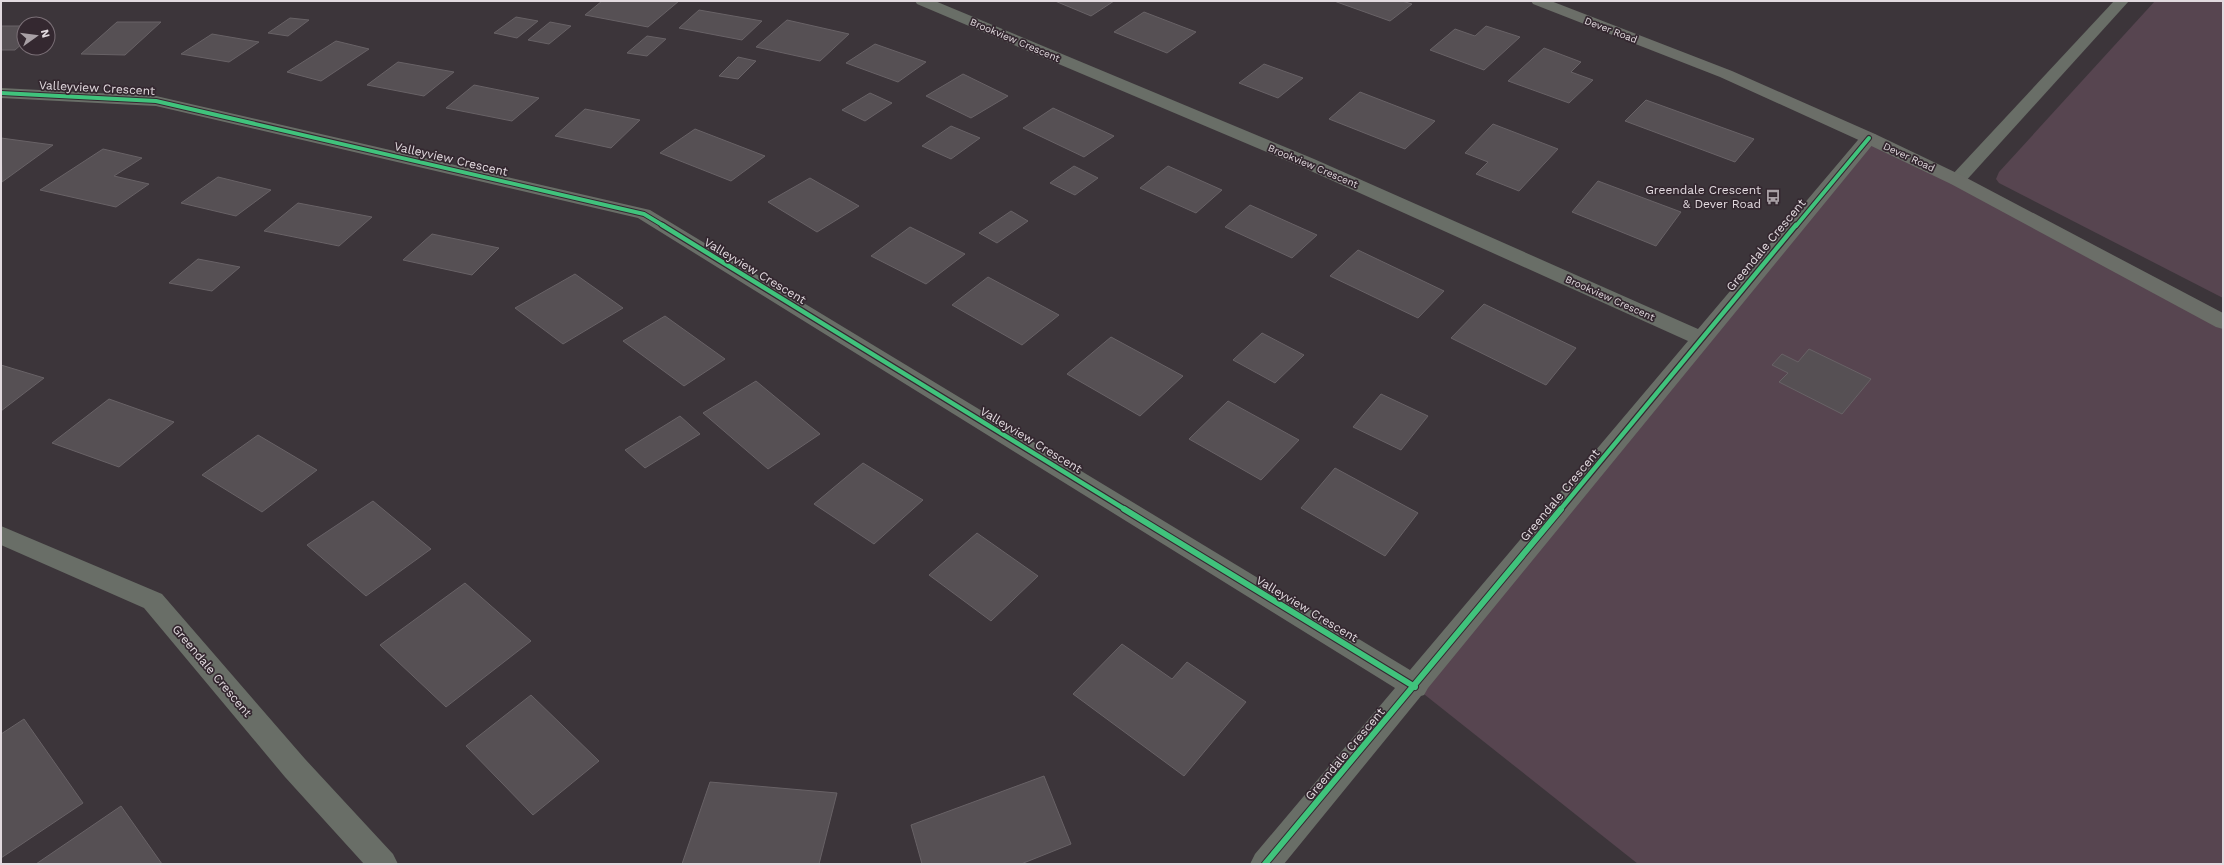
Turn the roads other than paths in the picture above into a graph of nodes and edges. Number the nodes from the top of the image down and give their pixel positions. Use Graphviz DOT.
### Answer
graph roads {
  1 [pos="922,1"];
  2 [pos="1538,1"];
  3 [pos="2122,1"];
  4 [pos="1,93"];
  5 [pos="1869,138"];
  6 [pos="1956,180"];
  7 [pos="2223,322"];
  8 [pos="1702,339"];
  9 [pos="1,535"];
  10 [pos="1415,686"];
  11 [pos="382,864"];
  12 [pos="1265,864"];
  1 -- 8 [label="street, Brookview Crescent"];
  2 -- 5 [label="main road, Dever Road"];
  3 -- 6 [label="street"];
  4 -- 10 [label="street, Valleyview Crescent"];
  5 -- 6 [label="main road, Dever Road"];
  5 -- 8 [label="street, Greendale Crescent"];
  6 -- 7 [label="main road, Dever Road"];
  8 -- 10 [label="street, Greendale Crescent"];
  9 -- 11 [label="street, Greendale Crescent"];
  10 -- 12 [label="street, Greendale Crescent"];
}
